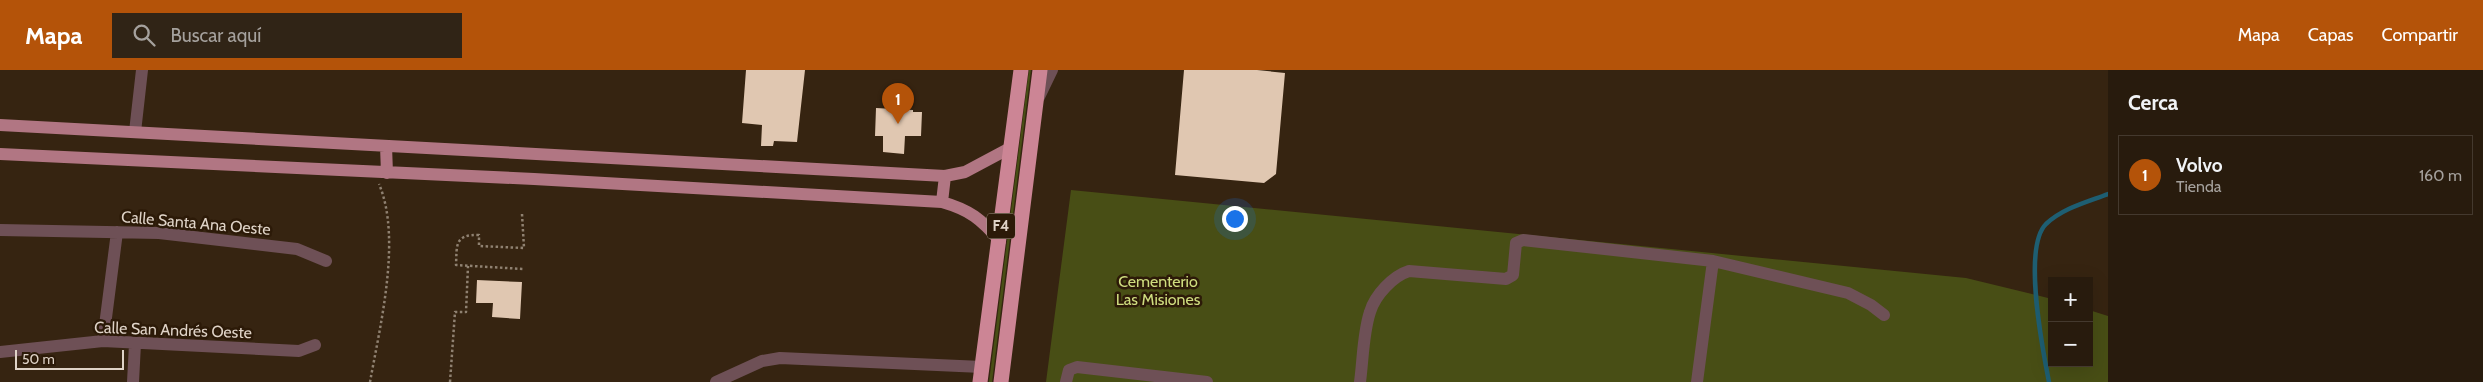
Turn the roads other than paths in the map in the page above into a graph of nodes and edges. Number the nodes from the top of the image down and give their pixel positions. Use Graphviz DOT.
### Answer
graph roads {
  1 [pos="142,70"];
  2 [pos="1021,70"];
  3 [pos="1040,70"];
  4 [pos="1052,70"];
  5 [pos="1036,102"];
  6 [pos="0,125"];
  7 [pos="135,132"];
  8 [pos="386,146"];
  9 [pos="1010,148"];
  10 [pos="0,154"];
  11 [pos="387,173"];
  12 [pos="945,176"];
  13 [pos="942,202"];
  14 [pos="0,230"];
  15 [pos="117,232"];
  16 [pos="1000,241"];
  17 [pos="326,261"];
  18 [pos="1713,261"];
  19 [pos="1884,315"];
  20 [pos="103,342"];
  21 [pos="135,344"];
  22 [pos="314,345"];
  23 [pos="0,352"];
  24 [pos="982,367"];
  25 [pos="133,382"];
  26 [pos="716,382"];
  27 [pos="980,382"];
  28 [pos="1001,382"];
  29 [pos="1066,382"];
  30 [pos="1207,382"];
  31 [pos="1360,382"];
  32 [pos="1698,382"];
  1 -- 7 [label="street"];
  2 -- 9 [label="highway, F4"];
  3 -- 5 [label="highway, F4"];
  4 -- 5 [label="street"];
  5 -- 28 [label="highway, F4"];
  6 -- 7 [label="main road"];
  7 -- 8 [label="main road"];
  8 -- 11 [label="main road"];
  8 -- 12 [label="main road"];
  9 -- 12 [label="main road"];
  9 -- 16 [label="highway, F4"];
  10 -- 11 [label="main road"];
  11 -- 13 [label="main road"];
  12 -- 13 [label="main road"];
  13 -- 16 [label="main road"];
  14 -- 15 [label="street, Calle Santa Ana Oeste"];
  15 -- 17 [label="street, Calle Santa Ana Oeste"];
  15 -- 20 [label="street"];
  16 -- 24 [label="highway, F4"];
  18 -- 19 [label="street"];
  18 -- 31 [label="street"];
  18 -- 32 [label="street"];
  20 -- 21 [label="street, Calle San Andrés Oeste"];
  20 -- 23 [label="street, Calle San Andrés Oeste"];
  21 -- 22 [label="street, Calle San Andrés Oeste"];
  21 -- 25 [label="street"];
  24 -- 26 [label="street"];
  24 -- 27 [label="highway, F4"];
  29 -- 30 [label="street"];
}
